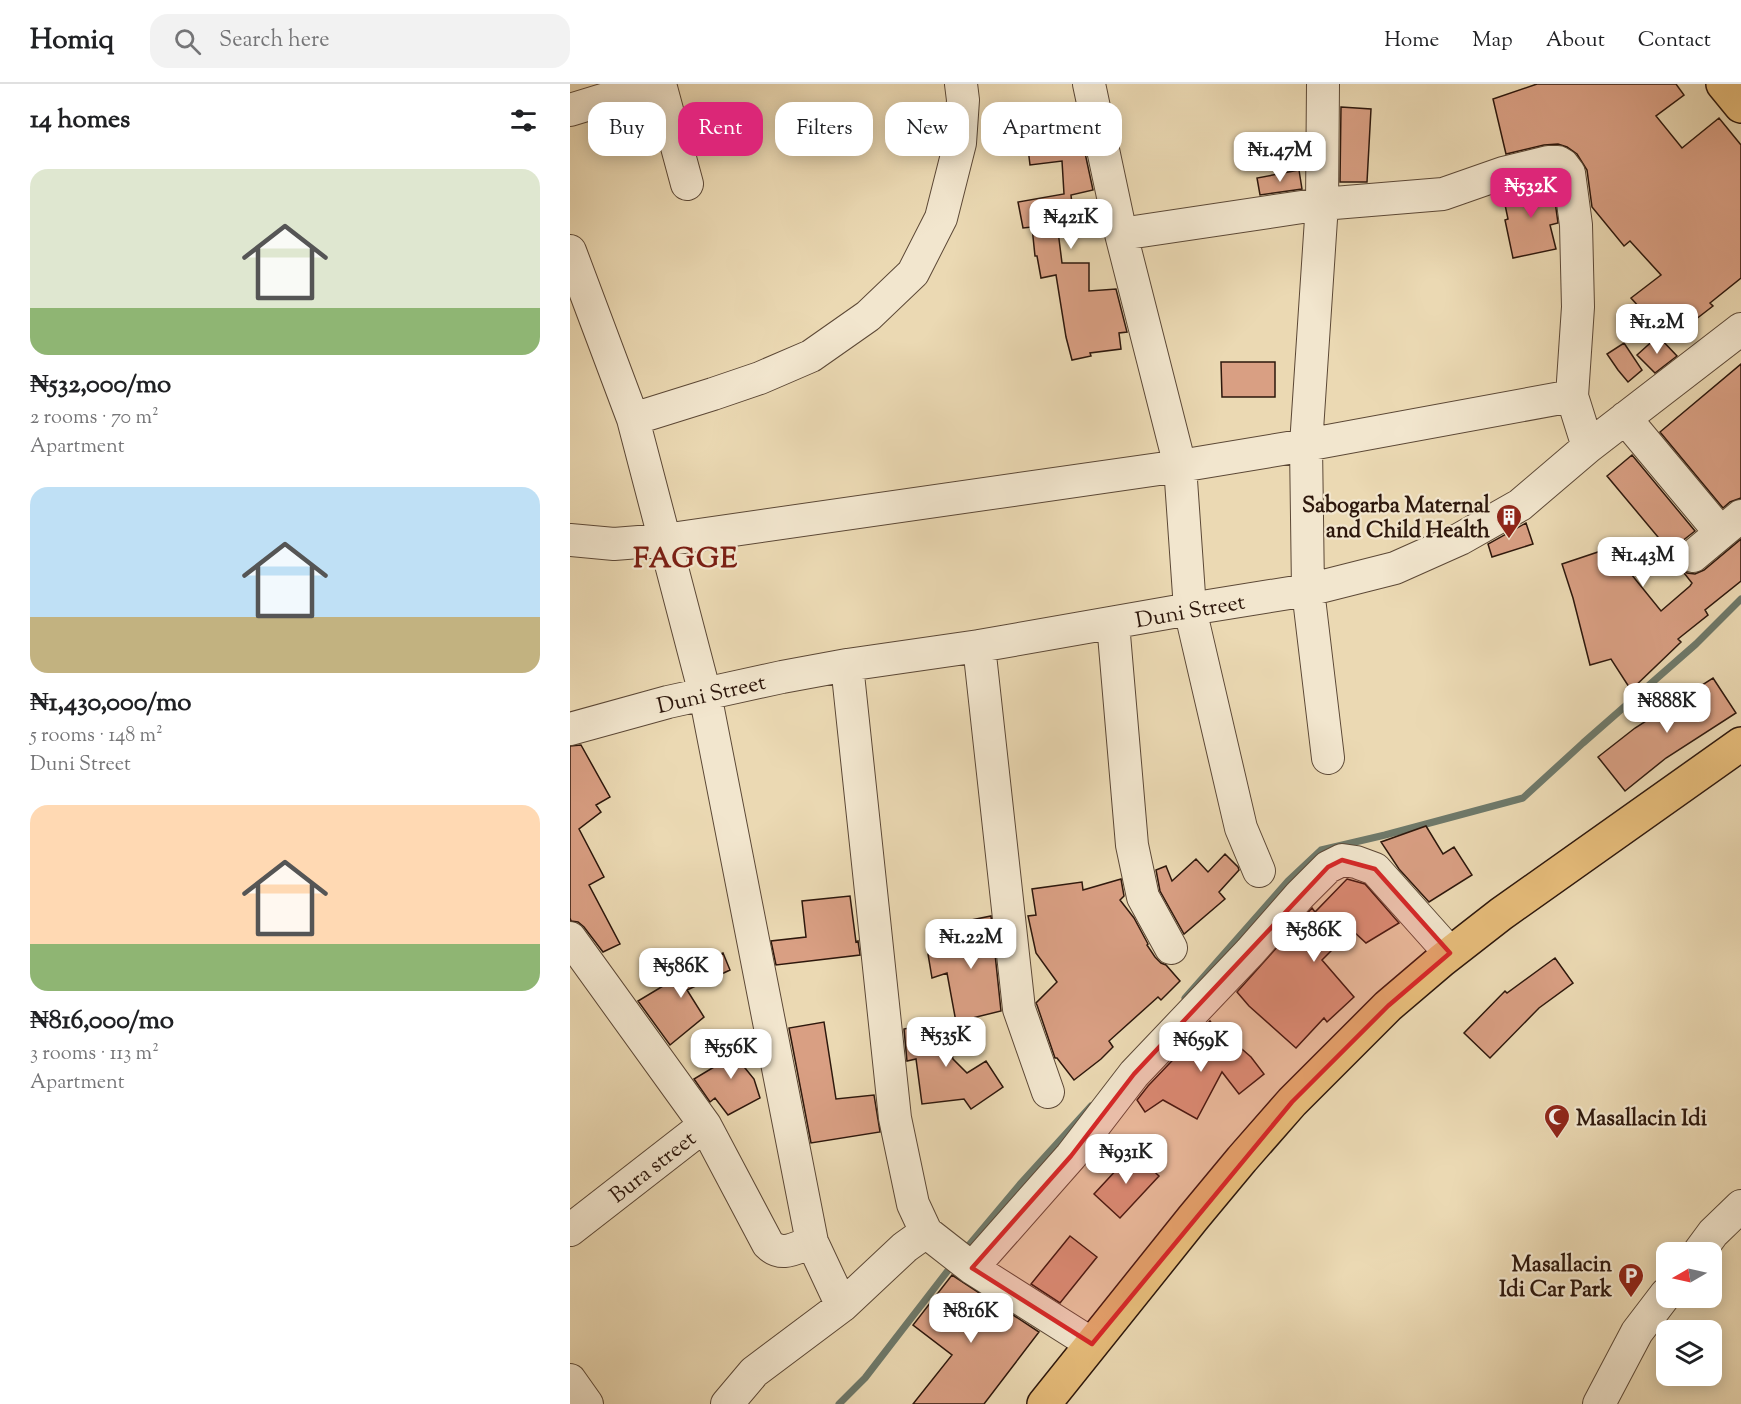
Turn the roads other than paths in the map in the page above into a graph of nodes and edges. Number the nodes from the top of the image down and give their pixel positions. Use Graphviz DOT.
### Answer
graph roads {
  1 [pos="660,84"];
  2 [pos="961,84"];
  3 [pos="1089,84"];
  4 [pos="1323,84"];
  5 [pos="1723,84"];
  6 [pos="636,86"];
  7 [pos="1741,106"];
  8 [pos="570,110"];
  9 [pos="687,184"];
  10 [pos="1322,204"];
  11 [pos="1121,234"];
  12 [pos="570,251"];
  13 [pos="1741,329"];
  14 [pos="1572,396"];
  15 [pos="633,418"];
  16 [pos="1625,418"];
  17 [pos="1306,445"];
  18 [pos="1588,447"];
  19 [pos="1180,466"];
  20 [pos="1731,524"];
  21 [pos="570,540"];
  22 [pos="664,540"];
  23 [pos="1693,556"];
  24 [pos="1308,590"];
  25 [pos="1190,609"];
  26 [pos="1113,623"];
  27 [pos="978,646"];
  28 [pos="847,665"];
  29 [pos="705,694"];
  30 [pos="570,729"];
  31 [pos="1741,744"];
  32 [pos="1328,758"];
  33 [pos="1741,772"];
  34 [pos="1259,871"];
  35 [pos="570,938"];
  36 [pos="1172,948"];
  37 [pos="1450,953"];
  38 [pos="1048,1092"];
  39 [pos="705,1125"];
  40 [pos="1741,1206"];
  41 [pos="570,1230"];
  42 [pos="926,1232"];
  43 [pos="812,1242"];
  44 [pos="1706,1242"];
  45 [pos="972,1268"];
  46 [pos="842,1306"];
  47 [pos="1656,1307"];
  48 [pos="1092,1344"];
  49 [pos="570,1380"];
  50 [pos="587,1404"];
  51 [pos="727,1404"];
  52 [pos="1044,1404"];
  53 [pos="1068,1404"];
  54 [pos="1599,1404"];
  1 -- 9 [label="street"];
  2 -- 15 [label="street"];
  3 -- 11 [label="street"];
  4 -- 10 [label="street"];
  5 -- 7 [label="main road"];
  6 -- 8 [label="street"];
  10 -- 11 [label="street"];
  10 -- 14 [label="street"];
  10 -- 17 [label="street"];
  11 -- 19 [label="street"];
  12 -- 15 [label="street"];
  13 -- 16 [label="street, Duni Street"];
  14 -- 17 [label="street"];
  14 -- 18 [label="street"];
  15 -- 22 [label="street"];
  16 -- 18 [label="street, Duni Street"];
  16 -- 20 [label="street"];
  17 -- 19 [label="street"];
  17 -- 24 [label="street"];
  18 -- 24 [label="street, Duni Street"];
  19 -- 22 [label="street"];
  19 -- 25 [label="street"];
  20 -- 23 [label="street"];
  21 -- 22 [label="street"];
  22 -- 29 [label="street"];
  24 -- 25 [label="street, Duni Street"];
  24 -- 32 [label="street"];
  25 -- 26 [label="street, Duni Street"];
  25 -- 34 [label="street"];
  26 -- 27 [label="street, Duni Street"];
  26 -- 36 [label="street"];
  27 -- 28 [label="street, Duni Street"];
  27 -- 38 [label="street"];
  28 -- 29 [label="street, Duni Street"];
  28 -- 42 [label="street"];
  29 -- 30 [label="street, Duni Street"];
  29 -- 43 [label="street"];
  31 -- 37 [label="main road"];
  33 -- 53 [label="main road"];
  35 -- 39 [label="street"];
  37 -- 45 [label="street"];
  37 -- 48 [label="main road"];
  39 -- 41 [label="street, Bura street"];
  39 -- 43 [label="street"];
  40 -- 44 [label="street"];
  42 -- 45 [label="street"];
  42 -- 46 [label="street"];
  43 -- 46 [label="street"];
  45 -- 48 [label="street"];
  46 -- 51 [label="street"];
  47 -- 54 [label="street"];
  48 -- 52 [label="main road"];
  49 -- 50 [label="street"];
}
